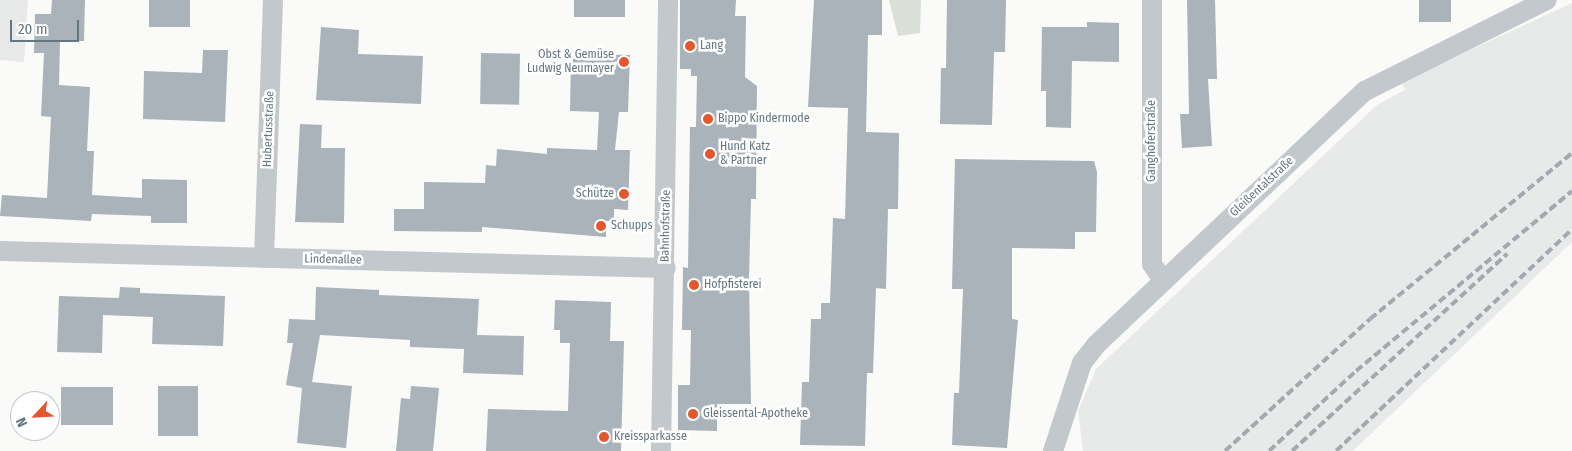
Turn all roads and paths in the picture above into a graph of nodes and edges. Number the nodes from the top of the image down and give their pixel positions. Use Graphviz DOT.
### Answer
graph roads {
  1 [pos="273,0"];
  2 [pos="668,0"];
  3 [pos="1152,0"];
  4 [pos="1547,0"];
  5 [pos="0,251"];
  6 [pos="264,258"];
  7 [pos="666,268"];
  8 [pos="1162,279"];
  9 [pos="661,451"];
  10 [pos="1053,451"];
  1 -- 6 [label="street, Hubertusstraße"];
  2 -- 7 [label="street, Bahnhofstraße"];
  3 -- 8 [label="street, Ganghoferstraße"];
  4 -- 8 [label="street, Gleißentalstraße"];
  5 -- 6 [label="street, Lindenallee"];
  6 -- 7 [label="street, Lindenallee"];
  7 -- 9 [label="street, Bahnhofstraße"];
  8 -- 10 [label="street, Gleißentalstraße"];
}
